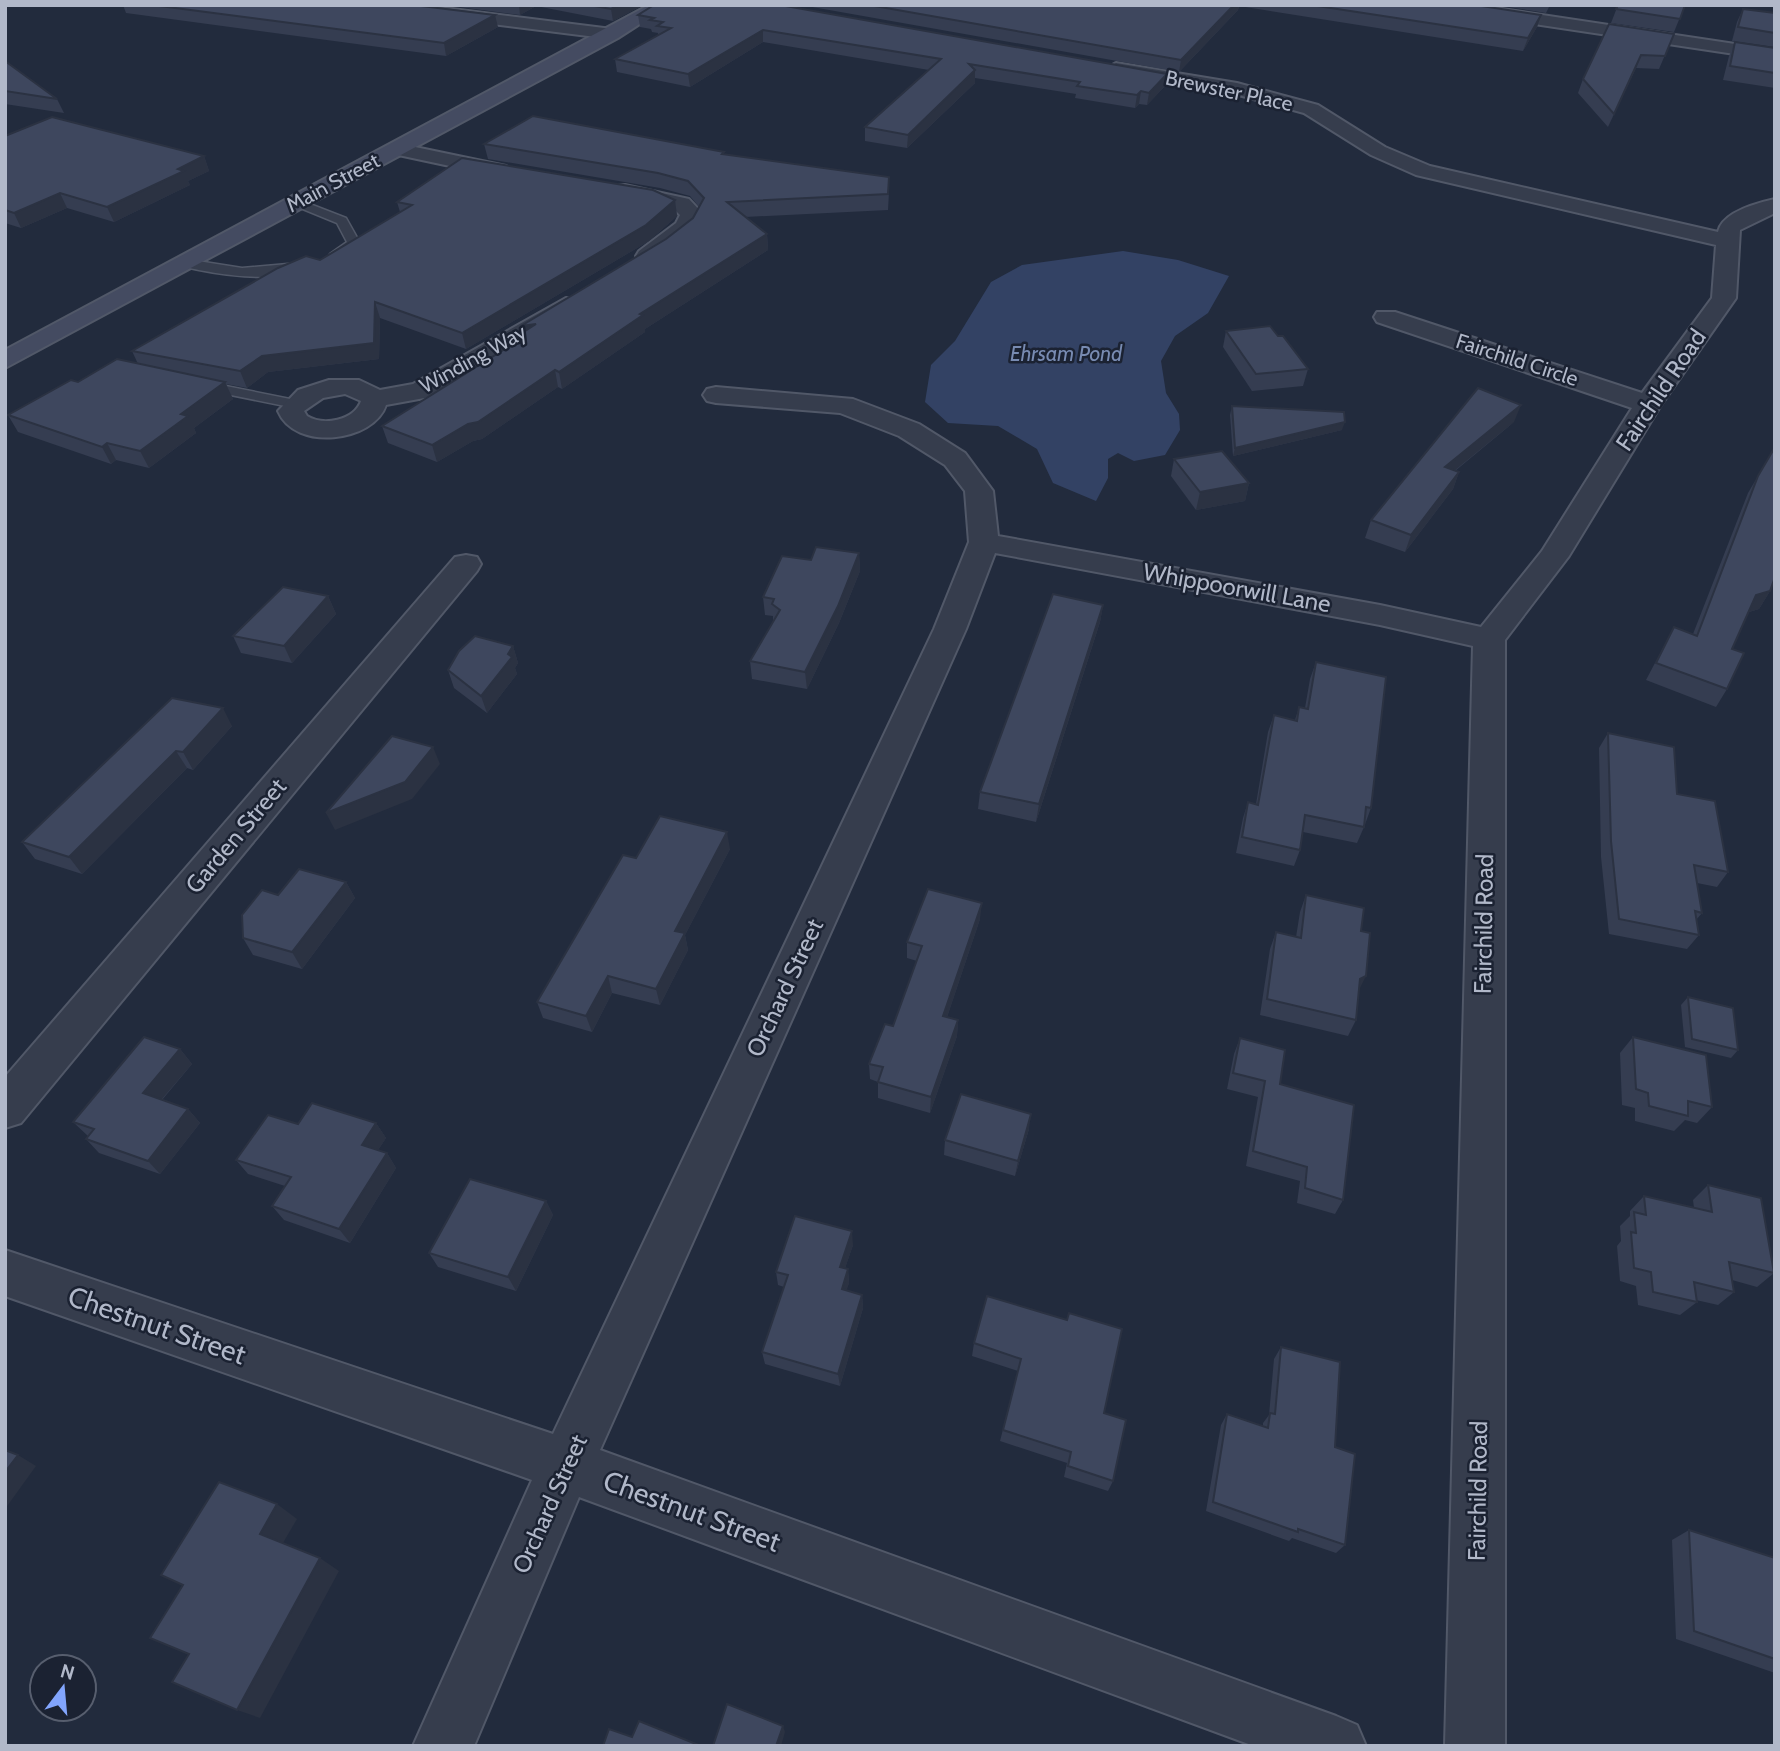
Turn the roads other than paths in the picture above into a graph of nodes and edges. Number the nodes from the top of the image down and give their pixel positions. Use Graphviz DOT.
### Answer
graph roads {
  1 [pos="379,5"];
  2 [pos="661,5"];
  3 [pos="1441,5"];
  4 [pos="612,34"];
  5 [pos="1775,55"];
  6 [pos="1099,65"];
  7 [pos="396,149"];
  8 [pos="523,175"];
  9 [pos="598,187"];
  10 [pos="297,203"];
  11 [pos="1775,205"];
  12 [pos="1727,241"];
  13 [pos="186,263"];
  14 [pos="624,269"];
  15 [pos="590,290"];
  16 [pos="1386,317"];
  17 [pos="5,360"];
  18 [pos="183,382"];
  19 [pos="716,395"];
  20 [pos="375,399"];
  21 [pos="295,404"];
  22 [pos="1648,404"];
  23 [pos="984,542"];
  24 [pos="466,564"];
  25 [pos="1489,639"];
  26 [pos="5,1109"];
  27 [pos="5,1273"];
  28 [pos="566,1465"];
  29 [pos="443,1746"];
  30 [pos="1336,1746"];
  31 [pos="1475,1746"];
  1 -- 4 [label="street"];
  2 -- 4 [label="main road, Main Street"];
  3 -- 5 [label="street"];
  4 -- 7 [label="main road, Main Street"];
  6 -- 12 [label="street, Brewster Place"];
  7 -- 8 [label="street"];
  7 -- 10 [label="main road, Main Street"];
  9 -- 14 [label="street"];
  10 -- 13 [label="main road, Main Street"];
  10 -- 13 [label="lane"];
  11 -- 12 [label="street"];
  12 -- 22 [label="street, Fairchild Road"];
  13 -- 17 [label="main road, Main Street"];
  15 -- 20 [label="street, Winding Way"];
  16 -- 22 [label="street, Fairchild Circle"];
  18 -- 21 [label="lane"];
  19 -- 23 [label="street, Orchard Street"];
  20 -- 21 [label="street"];
  20 -- 21 [label="street"];
  22 -- 25 [label="street, Fairchild Road"];
  23 -- 25 [label="street, Whippoorwill Lane"];
  23 -- 28 [label="street, Orchard Street"];
  24 -- 26 [label="street, Garden Street"];
  25 -- 31 [label="street, Fairchild Road"];
  27 -- 28 [label="street, Chestnut Street"];
  28 -- 29 [label="street, Orchard Street"];
  28 -- 30 [label="street, Chestnut Street"];
}
